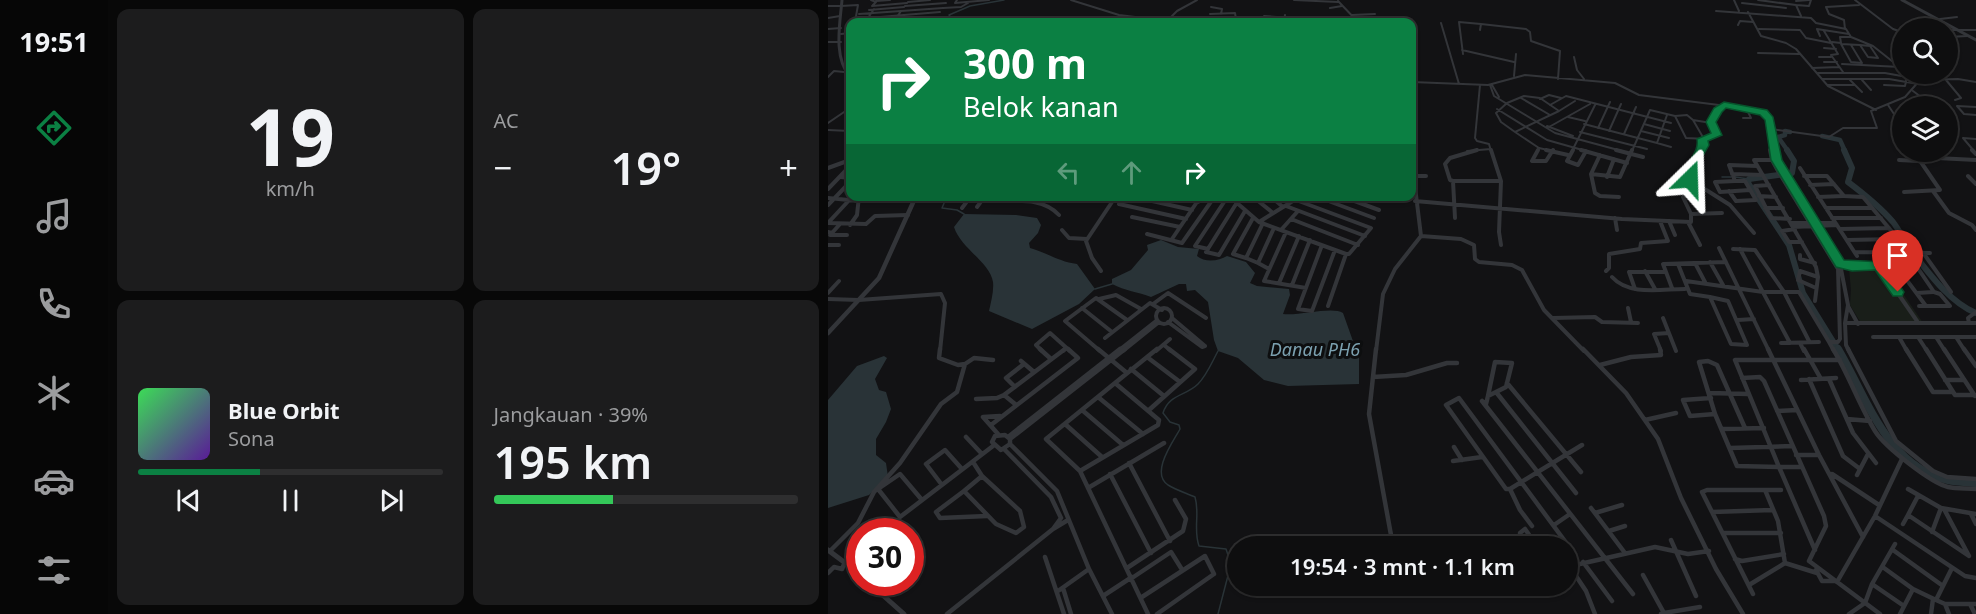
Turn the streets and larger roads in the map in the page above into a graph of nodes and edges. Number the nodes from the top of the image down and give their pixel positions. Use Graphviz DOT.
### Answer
graph roads {
  1 [pos="842,0"];
  2 [pos="871,0"];
  3 [pos="891,0"];
  4 [pos="930,0"];
  5 [pos="956,0"];
  6 [pos="989,0"];
  7 [pos="1071,0"];
  8 [pos="1197,0"];
  9 [pos="1294,0"];
  10 [pos="1734,0"];
  11 [pos="1758,0"];
  12 [pos="1810,0"];
  13 [pos="1855,0"];
  14 [pos="1902,0"];
  15 [pos="876,1"];
  16 [pos="1339,1"];
  17 [pos="1796,1"];
  18 [pos="947,2"];
  19 [pos="968,2"];
  20 [pos="1748,2"];
  21 [pos="907,3"];
  22 [pos="1742,3"];
  23 [pos="1784,3"];
  24 [pos="1759,5"];
  25 [pos="1796,5"];
  26 [pos="1859,5"];
  27 [pos="828,6"];
  28 [pos="841,6"];
  29 [pos="1342,6"];
  30 [pos="873,7"];
  31 [pos="1776,7"];
  32 [pos="943,8"];
  33 [pos="950,8"];
  34 [pos="1330,8"];
  35 [pos="1786,8"];
  36 [pos="902,11"];
  37 [pos="1716,11"];
  38 [pos="1739,11"];
  39 [pos="940,12"];
  40 [pos="1748,12"];
  41 [pos="872,13"];
  42 [pos="858,14"];
  43 [pos="1210,14"];
  44 [pos="1375,14"];
  45 [pos="1780,14"];
  46 [pos="898,15"];
  47 [pos="1352,15"];
  48 [pos="1788,15"];
  49 [pos="840,16"];
  50 [pos="1801,16"];
  51 [pos="877,17"];
  52 [pos="938,17"];
  53 [pos="1277,17"];
  54 [pos="1957,17"];
  55 [pos="828,18"];
  56 [pos="856,18"];
  57 [pos="896,18"];
  58 [pos="927,18"];
  59 [pos="1139,18"];
  60 [pos="1170,18"];
  61 [pos="1236,18"];
  62 [pos="1263,18"];
  63 [pos="1355,18"];
  64 [pos="1938,18"];
  65 [pos="1948,18"];
  66 [pos="1754,22"];
  67 [pos="1441,23"];
  68 [pos="1481,24"];
  69 [pos="1738,25"];
  70 [pos="841,28"];
  71 [pos="1892,28"];
  72 [pos="828,29"];
  73 [pos="1759,29"];
  74 [pos="1845,29"];
  75 [pos="1480,30"];
  76 [pos="1958,30"];
  77 [pos="1976,30"];
  78 [pos="1824,31"];
  79 [pos="846,33"];
  80 [pos="841,34"];
  81 [pos="1850,35"];
  82 [pos="1753,36"];
  83 [pos="1761,36"];
  84 [pos="1820,36"];
  85 [pos="1958,36"];
  86 [pos="1968,36"];
  87 [pos="1976,40"];
  88 [pos="828,42"];
  89 [pos="841,42"];
  90 [pos="1832,42"];
  91 [pos="1851,45"];
  92 [pos="1860,45"];
  93 [pos="1871,46"];
  94 [pos="1824,48"];
  95 [pos="1836,49"];
  96 [pos="1758,53"];
  97 [pos="1516,54"];
  98 [pos="1800,54"];
  99 [pos="1574,57"];
  100 [pos="1819,57"];
  101 [pos="1832,57"];
  102 [pos="1885,60"];
  103 [pos="1892,61"];
  104 [pos="1514,62"];
  105 [pos="1824,62"];
  106 [pos="1837,62"];
  107 [pos="1841,65"];
  108 [pos="1869,66"];
  109 [pos="1892,67"];
  110 [pos="1812,68"];
  111 [pos="844,72"];
  112 [pos="1844,72"];
  113 [pos="1871,72"];
  114 [pos="1818,73"];
  115 [pos="1892,74"];
  116 [pos="1514,76"];
  117 [pos="828,77"];
  118 [pos="1558,79"];
  119 [pos="1823,79"];
  120 [pos="1850,79"];
  121 [pos="1862,79"];
  122 [pos="1877,79"];
  123 [pos="1584,80"];
  124 [pos="1892,80"];
  125 [pos="1958,81"];
  126 [pos="1416,82"];
  127 [pos="1976,82"];
  128 [pos="1459,84"];
  129 [pos="1905,84"];
  130 [pos="1918,84"];
  131 [pos="1949,84"];
  132 [pos="1480,85"];
  133 [pos="1491,85"];
  134 [pos="1828,85"];
  135 [pos="1854,85"];
  136 [pos="1884,85"];
  137 [pos="1871,90"];
  138 [pos="1913,91"];
  139 [pos="1862,92"];
  140 [pos="1920,96"];
  141 [pos="1520,98"];
  142 [pos="1562,98"];
  143 [pos="1540,99"];
  144 [pos="1958,99"];
  145 [pos="1576,100"];
  146 [pos="1610,102"];
  147 [pos="1508,104"];
  148 [pos="1590,104"];
  149 [pos="1621,104"];
  150 [pos="1550,105"];
  151 [pos="1595,105"];
  152 [pos="1724,105"];
  153 [pos="1888,105"];
  154 [pos="1607,107"];
  155 [pos="1636,107"];
  156 [pos="1976,107"];
  157 [pos="1746,108"];
  158 [pos="1497,109"];
  159 [pos="1619,110"];
  160 [pos="1876,110"];
  161 [pos="1892,110"];
  162 [pos="846,111"];
  163 [pos="1559,111"];
  164 [pos="1634,114"];
  165 [pos="1551,115"];
  166 [pos="1668,115"];
  167 [pos="1976,115"];
  168 [pos="1675,116"];
  169 [pos="1567,117"];
  170 [pos="1646,117"];
  171 [pos="1743,118"];
  172 [pos="1693,120"];
  173 [pos="1537,121"];
  174 [pos="1665,122"];
  175 [pos="828,123"];
  176 [pos="1585,123"];
  177 [pos="1671,123"];
  178 [pos="1711,123"];
  179 [pos="1644,124"];
  180 [pos="1525,127"];
  181 [pos="1549,127"];
  182 [pos="1598,128"];
  183 [pos="1662,129"];
  184 [pos="828,130"];
  185 [pos="1770,130"];
  186 [pos="846,131"];
  187 [pos="1609,131"];
  188 [pos="1641,131"];
  189 [pos="1670,131"];
  190 [pos="1515,132"];
  191 [pos="1580,132"];
  192 [pos="1624,134"];
  193 [pos="1959,134"];
  194 [pos="1660,136"];
  195 [pos="1576,138"];
  196 [pos="1638,138"];
  197 [pos="1669,138"];
  198 [pos="1963,138"];
  199 [pos="1704,139"];
  200 [pos="1976,139"];
  201 [pos="1657,143"];
  202 [pos="1634,145"];
  203 [pos="1969,146"];
  204 [pos="1572,147"];
  205 [pos="1671,147"];
  206 [pos="1976,147"];
  207 [pos="1539,148"];
  208 [pos="1647,148"];
  209 [pos="1491,149"];
  210 [pos="1553,150"];
  211 [pos="1586,151"];
  212 [pos="1630,154"];
  213 [pos="1976,154"];
  214 [pos="1568,155"];
  215 [pos="1600,155"];
  216 [pos="1643,156"];
  217 [pos="1614,159"];
  218 [pos="1774,160"];
  219 [pos="1958,160"];
  220 [pos="1976,160"];
  221 [pos="1920,162"];
  222 [pos="1627,163"];
  223 [pos="846,164"];
  224 [pos="1758,165"];
  225 [pos="828,168"];
  226 [pos="846,168"];
  227 [pos="1800,168"];
  228 [pos="846,169"];
  229 [pos="1591,174"];
  230 [pos="1732,174"];
  231 [pos="1416,176"];
  232 [pos="1804,176"];
  233 [pos="1968,176"];
  234 [pos="840,177"];
  235 [pos="1426,177"];
  236 [pos="1608,177"];
  237 [pos="1764,177"];
  238 [pos="846,179"];
  239 [pos="1735,180"];
  240 [pos="1453,181"];
  241 [pos="1501,181"];
  242 [pos="1610,184"];
  243 [pos="1694,184"];
  244 [pos="1835,184"];
  245 [pos="1976,184"];
  246 [pos="846,185"];
  247 [pos="1770,185"];
  248 [pos="1810,185"];
  249 [pos="828,188"];
  250 [pos="1750,190"];
  251 [pos="1729,191"];
  252 [pos="1932,191"];
  253 [pos="1904,192"];
  254 [pos="1759,196"];
  255 [pos="1818,196"];
  256 [pos="1844,196"];
  257 [pos="846,197"];
  258 [pos="1619,197"];
  259 [pos="1777,197"];
  260 [pos="828,198"];
  261 [pos="836,198"];
  262 [pos="848,201"];
  263 [pos="859,201"];
  264 [pos="914,201"];
  265 [pos="967,201"];
  266 [pos="981,201"];
  267 [pos="998,201"];
  268 [pos="1113,201"];
  269 [pos="1121,201"];
  270 [pos="1152,201"];
  271 [pos="1194,201"];
  272 [pos="1211,201"];
  273 [pos="1225,201"];
  274 [pos="1233,201"];
  275 [pos="1258,201"];
  276 [pos="1277,201"];
  277 [pos="1292,201"];
  278 [pos="1297,201"];
  279 [pos="1328,201"];
  280 [pos="1355,201"];
  281 [pos="1415,201"];
  282 [pos="1035,202"];
  283 [pos="1198,202"];
  284 [pos="1454,203"];
  285 [pos="1236,204"];
  286 [pos="828,205"];
  287 [pos="1284,206"];
  288 [pos="977,207"];
  289 [pos="1499,207"];
  290 [pos="962,208"];
  291 [pos="1765,208"];
  292 [pos="1784,208"];
  293 [pos="1826,208"];
  294 [pos="1873,208"];
  295 [pos="1192,210"];
  296 [pos="1298,210"];
  297 [pos="1379,210"];
  298 [pos="1245,211"];
  299 [pos="1273,213"];
  300 [pos="1722,213"];
  301 [pos="1691,214"];
  302 [pos="909,215"];
  303 [pos="1059,215"];
  304 [pos="1132,217"];
  305 [pos="1253,218"];
  306 [pos="1374,218"];
  307 [pos="1455,218"];
  308 [pos="1615,218"];
  309 [pos="1882,218"];
  310 [pos="1186,219"];
  311 [pos="1291,219"];
  312 [pos="1659,221"];
  313 [pos="1669,221"];
  314 [pos="1688,222"];
  315 [pos="828,223"];
  316 [pos="1261,223"];
  317 [pos="840,224"];
  318 [pos="1792,224"];
  319 [pos="1814,224"];
  320 [pos="1836,224"];
  321 [pos="850,225"];
  322 [pos="1180,227"];
  323 [pos="1274,228"];
  324 [pos="1890,228"];
  325 [pos="1062,230"];
  326 [pos="1281,230"];
  327 [pos="1617,230"];
  328 [pos="1976,230"];
  329 [pos="1286,232"];
  330 [pos="1754,233"];
  331 [pos="830,234"];
  332 [pos="1147,234"];
  333 [pos="847,235"];
  334 [pos="1675,235"];
  335 [pos="1299,236"];
  336 [pos="1365,236"];
  337 [pos="1421,236"];
  338 [pos="1087,239"];
  339 [pos="1172,239"];
  340 [pos="1898,239"];
  341 [pos="1310,240"];
  342 [pos="1847,240"];
  343 [pos="1802,242"];
  344 [pos="828,245"];
  345 [pos="839,245"];
  346 [pos="1322,245"];
  347 [pos="1358,245"];
  348 [pos="1700,245"];
  349 [pos="1501,246"];
  350 [pos="1719,248"];
  351 [pos="1209,249"];
  352 [pos="1733,249"];
  353 [pos="1740,249"];
  354 [pos="1335,250"];
  355 [pos="1886,251"];
  356 [pos="1911,252"];
  357 [pos="1923,253"];
  358 [pos="1346,254"];
  359 [pos="1930,254"];
  360 [pos="1810,255"];
  361 [pos="1246,258"];
  362 [pos="1710,262"];
  363 [pos="1726,262"];
  364 [pos="1257,263"];
  365 [pos="1695,263"];
  366 [pos="1815,263"];
  367 [pos="1678,264"];
  368 [pos="1840,264"];
  369 [pos="1895,264"];
  370 [pos="1914,264"];
  371 [pos="1879,265"];
  372 [pos="1269,269"];
  373 [pos="1101,271"];
  374 [pos="1606,271"];
  375 [pos="1645,271"];
  376 [pos="1664,272"];
  377 [pos="1612,277"];
  378 [pos="1818,277"];
  379 [pos="839,281"];
  380 [pos="1686,281"];
  381 [pos="1705,282"];
  382 [pos="1279,283"];
  383 [pos="1292,285"];
  384 [pos="1723,285"];
  385 [pos="1305,288"];
  386 [pos="1672,288"];
  387 [pos="1685,288"];
  388 [pos="1816,288"];
  389 [pos="1655,289"];
  390 [pos="1740,289"];
  391 [pos="1635,290"];
  392 [pos="1763,292"];
  393 [pos="1784,292"];
  394 [pos="1917,292"];
  395 [pos="1934,292"];
  396 [pos="1951,292"];
  397 [pos="828,293"];
  398 [pos="1710,297"];
  399 [pos="828,298"];
  400 [pos="1099,299"];
  401 [pos="859,300"];
  402 [pos="1815,301"];
  403 [pos="1153,304"];
  404 [pos="1848,305"];
  405 [pos="1328,306"];
  406 [pos="1919,306"];
  407 [pos="1926,306"];
  408 [pos="1082,308"];
  409 [pos="1628,308"];
  410 [pos="1141,309"];
  411 [pos="1162,310"];
  412 [pos="1975,313"];
  413 [pos="1172,318"];
  414 [pos="1206,318"];
  415 [pos="1552,318"];
  416 [pos="1663,318"];
  417 [pos="1754,319"];
  418 [pos="1127,320"];
  419 [pos="1738,320"];
  420 [pos="1158,321"];
  421 [pos="1839,321"];
  422 [pos="1168,322"];
  423 [pos="1631,322"];
  424 [pos="1638,322"];
  425 [pos="1917,322"];
  426 [pos="1845,323"];
  427 [pos="1969,323"];
  428 [pos="1976,323"];
  429 [pos="1858,324"];
  430 [pos="829,332"];
  431 [pos="1112,333"];
  432 [pos="1669,333"];
  433 [pos="1873,336"];
  434 [pos="1899,337"];
  435 [pos="1918,337"];
  436 [pos="1936,337"];
  437 [pos="1956,337"];
  438 [pos="1976,337"];
  439 [pos="1105,338"];
  440 [pos="1170,339"];
  441 [pos="1841,340"];
  442 [pos="1809,341"];
  443 [pos="1819,342"];
  444 [pos="1830,342"];
  445 [pos="1790,343"];
  446 [pos="1800,343"];
  447 [pos="1163,344"];
  448 [pos="1781,344"];
  449 [pos="1066,348"];
  450 [pos="1676,351"];
  451 [pos="1148,357"];
  452 [pos="1111,358"];
  453 [pos="1051,359"];
  454 [pos="993,360"];
  455 [pos="1811,360"];
  456 [pos="1840,360"];
  457 [pos="1775,361"];
  458 [pos="1457,363"];
  459 [pos="965,364"];
  460 [pos="1600,365"];
  461 [pos="1976,366"];
  462 [pos="1129,371"];
  463 [pos="1034,372"];
  464 [pos="1373,377"];
  465 [pos="1742,378"];
  466 [pos="1836,378"];
  467 [pos="1809,379"];
  468 [pos="1821,379"];
  469 [pos="1829,379"];
  470 [pos="1801,380"];
  471 [pos="1945,380"];
  472 [pos="1180,382"];
  473 [pos="1508,382"];
  474 [pos="1966,382"];
  475 [pos="1115,383"];
  476 [pos="1976,384"];
  477 [pos="1015,387"];
  478 [pos="1496,392"];
  479 [pos="1953,392"];
  480 [pos="1730,394"];
  481 [pos="1748,394"];
  482 [pos="1004,395"];
  483 [pos="1164,396"];
  484 [pos="1487,396"];
  485 [pos="1711,396"];
  486 [pos="1975,396"];
  487 [pos="1098,397"];
  488 [pos="976,399"];
  489 [pos="1015,404"];
  490 [pos="1082,410"];
  491 [pos="1149,410"];
  492 [pos="1797,410"];
  493 [pos="1777,411"];
  494 [pos="1676,413"];
  495 [pos="1715,414"];
  496 [pos="1000,416"];
  497 [pos="1846,419"];
  498 [pos="1645,420"];
  499 [pos="1870,421"];
  500 [pos="1065,424"];
  501 [pos="991,425"];
  502 [pos="1744,428"];
  503 [pos="1764,428"];
  504 [pos="1723,429"];
  505 [pos="998,434"];
  506 [pos="1143,434"];
  507 [pos="966,436"];
  508 [pos="1009,440"];
  509 [pos="1164,443"];
  510 [pos="1123,445"];
  511 [pos="1582,445"];
  512 [pos="993,446"];
  513 [pos="1792,446"];
  514 [pos="1454,447"];
  515 [pos="1772,447"];
  516 [pos="1730,448"];
  517 [pos="1004,449"];
  518 [pos="982,454"];
  519 [pos="1566,454"];
  520 [pos="1868,454"];
  521 [pos="1796,455"];
  522 [pos="1819,455"];
  523 [pos="1102,457"];
  524 [pos="1483,457"];
  525 [pos="1902,459"];
  526 [pos="1453,460"];
  527 [pos="1462,460"];
  528 [pos="973,462"];
  529 [pos="1876,462"];
  530 [pos="1129,463"];
  531 [pos="1552,463"];
  532 [pos="1779,467"];
  533 [pos="1802,467"];
  534 [pos="1860,468"];
  535 [pos="962,469"];
  536 [pos="1080,471"];
  537 [pos="1537,472"];
  538 [pos="1581,472"];
  539 [pos="1830,473"];
  540 [pos="1110,474"];
  541 [pos="1857,475"];
  542 [pos="982,476"];
  543 [pos="1976,479"];
  544 [pos="1522,481"];
  545 [pos="942,485"];
  546 [pos="1088,488"];
  547 [pos="1510,489"];
  548 [pos="1908,489"];
  549 [pos="1976,489"];
  550 [pos="1765,490"];
  551 [pos="1781,490"];
  552 [pos="964,491"];
  553 [pos="1576,493"];
  554 [pos="1918,496"];
  555 [pos="922,500"];
  556 [pos="1175,500"];
  557 [pos="1622,505"];
  558 [pos="1879,505"];
  559 [pos="1942,509"];
  560 [pos="1772,510"];
  561 [pos="1712,512"];
  562 [pos="1570,514"];
  563 [pos="1973,514"];
  564 [pos="1908,515"];
  565 [pos="987,516"];
  566 [pos="1875,516"];
  567 [pos="1067,517"];
  568 [pos="1061,518"];
  569 [pos="1903,524"];
  570 [pos="1976,524"];
  571 [pos="1554,525"];
  572 [pos="1532,526"];
  573 [pos="1625,526"];
  574 [pos="1053,528"];
  575 [pos="1609,531"];
  576 [pos="1932,532"];
  577 [pos="1723,533"];
  578 [pos="1781,533"];
  579 [pos="1391,536"];
  580 [pos="1520,536"];
  581 [pos="1530,536"];
  582 [pos="1562,536"];
  583 [pos="1863,537"];
  584 [pos="1671,540"];
  585 [pos="1168,542"];
  586 [pos="830,550"];
  587 [pos="1815,550"];
  588 [pos="1709,551"];
  589 [pos="1170,552"];
  590 [pos="1676,552"];
  591 [pos="1151,554"];
  592 [pos="1626,554"];
  593 [pos="1784,554"];
  594 [pos="1045,557"];
  595 [pos="1603,558"];
  596 [pos="1735,559"];
  597 [pos="845,561"];
  598 [pos="1583,562"];
  599 [pos="1578,563"];
  600 [pos="1785,563"];
  601 [pos="1884,567"];
  602 [pos="1127,568"];
  603 [pos="1181,568"];
  604 [pos="1952,568"];
  605 [pos="1089,569"];
  606 [pos="1816,570"];
  607 [pos="828,573"];
  608 [pos="1643,575"];
  609 [pos="1132,578"];
  610 [pos="1976,578"];
  611 [pos="1578,579"];
  612 [pos="1835,581"];
  613 [pos="1872,584"];
  614 [pos="1749,585"];
  615 [pos="1944,586"];
  616 [pos="1060,589"];
  617 [pos="1913,589"];
  618 [pos="1633,594"];
  619 [pos="1753,594"];
  620 [pos="883,596"];
  621 [pos="1103,596"];
  622 [pos="1696,596"];
  623 [pos="1142,597"];
  624 [pos="1935,599"];
  625 [pos="1611,601"];
  626 [pos="1865,603"];
  627 [pos="1945,604"];
  628 [pos="1973,604"];
  629 [pos="1904,606"];
  630 [pos="1700,607"];
  631 [pos="1662,613"];
  632 [pos="903,614"];
  633 [pos="947,614"];
  634 [pos="1064,614"];
  635 [pos="1071,614"];
  636 [pos="1112,614"];
  637 [pos="1148,614"];
  638 [pos="1157,614"];
  639 [pos="1595,614"];
  640 [pos="1743,614"];
  641 [pos="1849,614"];
  642 [pos="1880,614"];
  643 [pos="1900,614"];
  644 [pos="1930,614"];
  645 [pos="1950,614"];
  646 [pos="1976,614"];
  1 -- 28 [label="street"];
  2 -- 15 [label="street"];
  3 -- 15 [label="street"];
  4 -- 21 [label="street"];
  5 -- 19 [label="street"];
  5 -- 33 [label="street"];
  6 -- 19 [label="street"];
  7 -- 59 [label="street"];
  8 -- 60 [label="street"];
  9 -- 16 [label="street"];
  10 -- 38 [label="street"];
  11 -- 23 [label="street"];
  11 -- 24 [label="street"];
  12 -- 17 [label="street"];
  12 -- 25 [label="street"];
  13 -- 26 [label="street"];
  14 -- 64 [label="street"];
  15 -- 30 [label="street"];
  16 -- 29 [label="street"];
  18 -- 21 [label="street"];
  18 -- 32 [label="street"];
  19 -- 33 [label="street"];
  20 -- 22 [label="street"];
  20 -- 24 [label="street"];
  21 -- 30 [label="street"];
  21 -- 36 [label="street"];
  23 -- 25 [label="street"];
  23 -- 35 [label="street"];
  24 -- 31 [label="street"];
  25 -- 50 [label="street"];
  26 -- 71 [label="street"];
  26 -- 74 [label="street"];
  27 -- 28 [label="street"];
  28 -- 49 [label="street"];
  28 -- 56 [label="street"];
  29 -- 34 [label="street"];
  29 -- 47 [label="street"];
  30 -- 41 [label="street"];
  31 -- 35 [label="street"];
  31 -- 45 [label="street"];
  32 -- 33 [label="street"];
  32 -- 36 [label="street"];
  32 -- 39 [label="street"];
  35 -- 48 [label="street"];
  36 -- 41 [label="street"];
  36 -- 46 [label="street"];
  37 -- 38 [label="street"];
  38 -- 40 [label="street"];
  39 -- 46 [label="street"];
  39 -- 52 [label="street"];
  40 -- 45 [label="street"];
  40 -- 66 [label="street"];
  41 -- 42 [label="street"];
  41 -- 51 [label="street"];
  43 -- 61 [label="street"];
  44 -- 47 [label="street"];
  45 -- 48 [label="street"];
  46 -- 51 [label="street"];
  46 -- 57 [label="street"];
  47 -- 63 [label="street"];
  48 -- 50 [label="street"];
  49 -- 55 [label="street"];
  49 -- 70 [label="street"];
  50 -- 74 [label="street"];
  52 -- 58 [label="street"];
  53 -- 62 [label="street"];
  54 -- 65 [label="street"];
  66 -- 69 [label="street"];
  66 -- 73 [label="street"];
  67 -- 128 [label="street"];
  68 -- 75 [label="street"];
  68 -- 104 [label="street"];
  68 -- 118 [label="street"];
  70 -- 72 [label="street"];
  70 -- 80 [label="street"];
  73 -- 83 [label="street"];
  73 -- 90 [label="street"];
  74 -- 81 [label="street"];
  76 -- 77 [label="street"];
  76 -- 86 [label="street"];
  78 -- 90 [label="street"];
  79 -- 80 [label="street"];
  80 -- 89 [label="street"];
  81 -- 84 [label="street"];
  81 -- 90 [label="street"];
  81 -- 93 [label="street"];
  82 -- 83 [label="street"];
  83 -- 98 [label="street"];
  85 -- 86 [label="street"];
  86 -- 87 [label="street"];
  88 -- 89 [label="street"];
  89 -- 111 [label="street"];
  90 -- 95 [label="street"];
  91 -- 91 [label="street"];
  91 -- 92 [label="street"];
  92 -- 93 [label="street"];
  92 -- 93 [label="street"];
  93 -- 103 [label="street"];
  94 -- 95 [label="street"];
  95 -- 101 [label="street"];
  96 -- 98 [label="street"];
  97 -- 104 [label="street"];
  98 -- 110 [label="street"];
  99 -- 123 [label="street"];
  100 -- 101 [label="street"];
  101 -- 106 [label="street"];
  102 -- 108 [label="street"];
  104 -- 116 [label="street"];
  105 -- 106 [label="street"];
  106 -- 107 [label="street"];
  107 -- 108 [label="street"];
  107 -- 110 [label="street"];
  107 -- 112 [label="street"];
  108 -- 109 [label="street"];
  110 -- 114 [label="street"];
  111 -- 117 [label="street"];
  112 -- 113 [label="street"];
  112 -- 114 [label="street"];
  112 -- 120 [label="street"];
  113 -- 115 [label="street"];
  113 -- 122 [label="street"];
  114 -- 119 [label="street"];
  116 -- 118 [label="street"];
  116 -- 133 [label="street"];
  118 -- 123 [label="street"];
  119 -- 120 [label="street"];
  119 -- 134 [label="street"];
  120 -- 121 [label="street"];
  120 -- 135 [label="street"];
  121 -- 122 [label="street"];
  121 -- 137 [label="street"];
  122 -- 124 [label="street"];
  123 -- 152 [label="street"];
  125 -- 127 [label="street"];
  126 -- 128 [label="street"];
  128 -- 132 [label="street"];
  129 -- 136 [label="street"];
  130 -- 138 [label="street"];
  131 -- 144 [label="street"];
  132 -- 133 [label="street"];
  132 -- 209 [label="street"];
  133 -- 147 [label="street"];
  134 -- 135 [label="street"];
  134 -- 160 [label="street"];
  135 -- 139 [label="street"];
  138 -- 140 [label="street"];
  138 -- 153 [label="street"];
  141 -- 143 [label="street"];
  141 -- 147 [label="street"];
  141 -- 165 [label="street"];
  142 -- 143 [label="street"];
  142 -- 145 [label="street"];
  142 -- 150 [label="street"];
  143 -- 150 [label="street"];
  145 -- 148 [label="street"];
  145 -- 163 [label="street"];
  146 -- 154 [label="street"];
  147 -- 158 [label="street"];
  147 -- 173 [label="street"];
  148 -- 151 [label="street"];
  148 -- 169 [label="street"];
  149 -- 159 [label="street"];
  150 -- 163 [label="street"];
  151 -- 154 [label="street"];
  151 -- 176 [label="street"];
  152 -- 157 [label="street"];
  152 -- 178 [label="street"];
  153 -- 160 [label="street"];
  153 -- 161 [label="street"];
  154 -- 159 [label="street"];
  154 -- 182 [label="street"];
  155 -- 164 [label="street"];
  156 -- 167 [label="street"];
  157 -- 171 [label="street"];
  157 -- 185 [label="street"];
  158 -- 180 [label="street"];
  158 -- 190 [label="street"];
  159 -- 164 [label="street"];
  159 -- 187 [label="street"];
  160 -- 185 [label="street"];
  162 -- 175 [label="street"];
  163 -- 165 [label="street"];
  164 -- 170 [label="street"];
  164 -- 192 [label="street"];
  165 -- 173 [label="street"];
  166 -- 168 [label="street"];
  166 -- 170 [label="street"];
  166 -- 174 [label="street"];
  168 -- 172 [label="street"];
  168 -- 199 [label="street"];
  169 -- 176 [label="street"];
  169 -- 181 [label="street"];
  170 -- 174 [label="street"];
  170 -- 179 [label="street"];
  172 -- 178 [label="street"];
  172 -- 199 [label="street"];
  173 -- 180 [label="street"];
  173 -- 181 [label="street"];
  173 -- 195 [label="street"];
  174 -- 177 [label="street"];
  174 -- 183 [label="street"];
  176 -- 182 [label="street"];
  176 -- 191 [label="street"];
  178 -- 199 [label="street"];
  179 -- 183 [label="street"];
  179 -- 188 [label="street"];
  180 -- 190 [label="street"];
  180 -- 204 [label="street"];
  181 -- 195 [label="street"];
  182 -- 187 [label="street"];
  183 -- 189 [label="street"];
  183 -- 194 [label="street"];
  184 -- 186 [label="street"];
  185 -- 218 [label="street"];
  187 -- 192 [label="street"];
  188 -- 194 [label="street"];
  188 -- 196 [label="street"];
  190 -- 207 [label="street"];
  191 -- 195 [label="street"];
  191 -- 202 [label="street"];
  192 -- 196 [label="street"];
  193 -- 198 [label="street"];
  194 -- 197 [label="street"];
  194 -- 201 [label="street"];
  195 -- 204 [label="street"];
  195 -- 212 [label="street"];
  196 -- 201 [label="street"];
  196 -- 202 [label="street"];
  198 -- 200 [label="street"];
  198 -- 203 [label="street"];
  199 -- 243 [label="street"];
  201 -- 205 [label="street"];
  202 -- 208 [label="street"];
  202 -- 212 [label="street"];
  203 -- 206 [label="street"];
  203 -- 213 [label="street"];
  204 -- 211 [label="street"];
  204 -- 214 [label="street"];
  207 -- 210 [label="street"];
  207 -- 210 [label="street"];
  209 -- 240 [label="street"];
  209 -- 241 [label="street"];
  210 -- 214 [label="street"];
  211 -- 214 [label="street"];
  211 -- 215 [label="street"];
  212 -- 216 [label="street"];
  212 -- 222 [label="street"];
  215 -- 217 [label="street"];
  215 -- 229 [label="street"];
  217 -- 222 [label="street"];
  217 -- 236 [label="street"];
  218 -- 224 [label="street"];
  218 -- 319 [label="street"];
  219 -- 220 [label="street"];
  221 -- 252 [label="street"];
  222 -- 236 [label="street"];
  223 -- 225 [label="street"];
  224 -- 230 [label="street"];
  224 -- 237 [label="street"];
  226 -- 249 [label="street"];
  227 -- 232 [label="street"];
  228 -- 234 [label="street"];
  229 -- 236 [label="street"];
  229 -- 258 [label="street"];
  230 -- 237 [label="street"];
  230 -- 239 [label="street"];
  231 -- 235 [label="street"];
  232 -- 244 [label="street"];
  232 -- 248 [label="street"];
  233 -- 245 [label="street"];
  234 -- 238 [label="street"];
  234 -- 249 [label="street"];
  236 -- 242 [label="street"];
  237 -- 247 [label="street"];
  239 -- 250 [label="street"];
  239 -- 251 [label="street"];
  240 -- 241 [label="street"];
  240 -- 284 [label="street"];
  241 -- 289 [label="street"];
  243 -- 301 [label="street"];
  243 -- 330 [label="street"];
  244 -- 248 [label="street"];
  244 -- 256 [label="street"];
  246 -- 261 [label="street"];
  247 -- 254 [label="street"];
  247 -- 259 [label="street"];
  248 -- 255 [label="street"];
  250 -- 251 [label="street"];
  250 -- 251 [label="street"];
  252 -- 253 [label="street"];
  252 -- 328 [label="street"];
  254 -- 259 [label="street"];
  254 -- 291 [label="street"];
  255 -- 256 [label="street"];
  255 -- 293 [label="street"];
  256 -- 294 [label="street"];
  257 -- 261 [label="street"];
  259 -- 292 [label="street"];
  260 -- 261 [label="street"];
  261 -- 286 [label="street"];
  262 -- 315 [label="street"];
  263 -- 321 [label="street"];
  264 -- 302 [label="street"];
  265 -- 290 [label="street"];
  266 -- 288 [label="street"];
  267 -- 282 [label="street"];
  268 -- 338 [label="street"];
  269 -- 310 [label="street"];
  270 -- 295 [label="street"];
  271 -- 283 [label="street"];
  272 -- 339 [label="street"];
  273 -- 351 [label="street"];
  274 -- 285 [label="street"];
  275 -- 299 [label="street"];
  276 -- 287 [label="street"];
  277 -- 287 [label="street"];
  278 -- 336 [label="street"];
  279 -- 306 [label="street"];
  280 -- 297 [label="street"];
  281 -- 284 [label="street"];
  281 -- 337 [label="street"];
  282 -- 303 [label="street"];
  283 -- 295 [label="street"];
  284 -- 289 [label="street"];
  284 -- 307 [label="street"];
  285 -- 298 [label="street"];
  285 -- 351 [label="street"];
  287 -- 296 [label="street"];
  287 -- 299 [label="street"];
  289 -- 308 [label="street"];
  289 -- 349 [label="street"];
  291 -- 292 [label="street"];
  291 -- 318 [label="street"];
  292 -- 318 [label="street"];
  293 -- 294 [label="street"];
  293 -- 320 [label="street"];
  294 -- 309 [label="street"];
  295 -- 310 [label="street"];
  296 -- 311 [label="street"];
  296 -- 336 [label="street"];
  298 -- 305 [label="street"];
  298 -- 351 [label="street"];
  299 -- 316 [label="street"];
  300 -- 301 [label="street"];
  301 -- 314 [label="street"];
  302 -- 321 [label="street"];
  302 -- 401 [label="street"];
  304 -- 322 [label="street"];
  305 -- 316 [label="street"];
  305 -- 361 [label="street"];
  308 -- 312 [label="street"];
  308 -- 327 [label="street"];
  309 -- 320 [label="street"];
  309 -- 324 [label="street"];
  310 -- 322 [label="street"];
  311 -- 326 [label="street"];
  311 -- 347 [label="street"];
  312 -- 313 [label="street"];
  312 -- 374 [label="street"];
  313 -- 314 [label="street"];
  313 -- 334 [label="street"];
  314 -- 348 [label="street"];
  315 -- 317 [label="street"];
  316 -- 323 [label="street"];
  316 -- 361 [label="street"];
  317 -- 321 [label="street"];
  317 -- 331 [label="street"];
  318 -- 319 [label="street"];
  318 -- 343 [label="street"];
  318 -- 343 [label="street"];
  319 -- 320 [label="street"];
  319 -- 368 [label="street"];
  319 -- 421 [label="street"];
  320 -- 324 [label="street"];
  320 -- 342 [label="street"];
  322 -- 339 [label="street"];
  323 -- 326 [label="street"];
  323 -- 364 [label="street"];
  324 -- 340 [label="street"];
  325 -- 338 [label="street"];
  326 -- 329 [label="street"];
  329 -- 335 [label="street"];
  329 -- 372 [label="street"];
  331 -- 333 [label="street"];
  332 -- 339 [label="street"];
  335 -- 341 [label="street"];
  335 -- 382 [label="street"];
  336 -- 347 [label="street"];
  337 -- 415 [label="street"];
  337 -- 464 [label="street"];
  338 -- 373 [label="street"];
  340 -- 342 [label="street"];
  340 -- 356 [label="street"];
  341 -- 346 [label="street"];
  341 -- 383 [label="street"];
  342 -- 355 [label="street"];
  343 -- 360 [label="street"];
  344 -- 345 [label="street"];
  346 -- 354 [label="street"];
  346 -- 385 [label="street"];
  347 -- 358 [label="street"];
  350 -- 363 [label="street"];
  352 -- 353 [label="street"];
  353 -- 392 [label="street"];
  353 -- 393 [label="street"];
  354 -- 358 [label="street"];
  354 -- 385 [label="street"];
  355 -- 356 [label="street"];
  355 -- 369 [label="street"];
  356 -- 357 [label="street"];
  356 -- 370 [label="street"];
  357 -- 359 [label="street"];
  357 -- 396 [label="street"];
  358 -- 405 [label="street"];
  360 -- 366 [label="street"];
  360 -- 366 [label="street"];
  361 -- 364 [label="street"];
  362 -- 363 [label="street"];
  362 -- 365 [label="street"];
  362 -- 384 [label="street"];
  363 -- 390 [label="street"];
  364 -- 372 [label="street"];
  365 -- 367 [label="street"];
  365 -- 381 [label="street"];
  366 -- 378 [label="street"];
  367 -- 376 [label="street"];
  367 -- 380 [label="street"];
  368 -- 371 [label="street"];
  368 -- 404 [label="street"];
  369 -- 370 [label="street"];
  369 -- 371 [label="street"];
  369 -- 394 [label="street"];
  370 -- 395 [label="street"];
  371 -- 425 [label="street"];
  372 -- 382 [label="street"];
  375 -- 376 [label="street"];
  375 -- 389 [label="street"];
  375 -- 391 [label="street"];
  376 -- 386 [label="street"];
  377 -- 391 [label="street"];
  378 -- 388 [label="street"];
  378 -- 388 [label="street"];
  379 -- 397 [label="street"];
  380 -- 381 [label="street"];
  380 -- 387 [label="street"];
  381 -- 384 [label="street"];
  382 -- 383 [label="street"];
  383 -- 385 [label="street"];
  384 -- 390 [label="street"];
  386 -- 387 [label="street"];
  386 -- 389 [label="street"];
  387 -- 398 [label="street"];
  388 -- 402 [label="street"];
  389 -- 391 [label="street"];
  390 -- 392 [label="street"];
  390 -- 417 [label="street"];
  392 -- 393 [label="street"];
  392 -- 445 [label="street"];
  393 -- 442 [label="street"];
  393 -- 444 [label="street"];
  394 -- 395 [label="street"];
  394 -- 407 [label="street"];
  395 -- 407 [label="street"];
  398 -- 419 [label="street"];
  398 -- 419 [label="street"];
  399 -- 401 [label="street"];
  400 -- 408 [label="street"];
  400 -- 410 [label="street"];
  400 -- 418 [label="street"];
  401 -- 430 [label="street"];
  401 -- 459 [label="street"];
  403 -- 410 [label="street"];
  403 -- 411 [label="street"];
  403 -- 414 [label="street"];
  404 -- 426 [label="street"];
  404 -- 429 [label="street"];
  406 -- 407 [label="street"];
  408 -- 431 [label="street"];
  408 -- 452 [label="street"];
  409 -- 423 [label="street"];
  410 -- 418 [label="street"];
  411 -- 413 [label="street"];
  411 -- 420 [label="street"];
  412 -- 427 [label="street"];
  413 -- 422 [label="street"];
  413 -- 422 [label="street"];
  415 -- 423 [label="street"];
  415 -- 460 [label="street"];
  416 -- 432 [label="street"];
  417 -- 419 [label="street"];
  417 -- 457 [label="street"];
  418 -- 431 [label="street"];
  420 -- 422 [label="street"];
  420 -- 452 [label="street"];
  421 -- 426 [label="street"];
  421 -- 441 [label="street"];
  423 -- 424 [label="street"];
  425 -- 427 [label="street"];
  425 -- 429 [label="street"];
  426 -- 429 [label="street"];
  426 -- 441 [label="street"];
  427 -- 428 [label="street"];
  431 -- 439 [label="street"];
  432 -- 450 [label="street"];
  432 -- 460 [label="street"];
  433 -- 434 [label="street"];
  434 -- 435 [label="street"];
  434 -- 479 [label="street"];
  435 -- 436 [label="street"];
  435 -- 471 [label="street"];
  436 -- 437 [label="street"];
  436 -- 474 [label="street"];
  437 -- 438 [label="street"];
  437 -- 461 [label="street"];
  440 -- 447 [label="street"];
  441 -- 444 [label="street"];
  441 -- 543 [label="street"];
  442 -- 443 [label="street"];
  442 -- 446 [label="street"];
  444 -- 456 [label="street"];
  445 -- 446 [label="street"];
  445 -- 448 [label="street"];
  446 -- 455 [label="street"];
  447 -- 451 [label="street"];
  447 -- 472 [label="street"];
  449 -- 453 [label="street"];
  449 -- 453 [label="street"];
  449 -- 489 [label="street"];
  451 -- 462 [label="street"];
  451 -- 472 [label="street"];
  452 -- 462 [label="street"];
  452 -- 508 [label="street"];
  453 -- 463 [label="street"];
  454 -- 459 [label="street"];
  455 -- 456 [label="street"];
  455 -- 457 [label="street"];
  455 -- 468 [label="street"];
  456 -- 499 [label="street"];
  457 -- 465 [label="street"];
  457 -- 492 [label="street"];
  458 -- 464 [label="street"];
  459 -- 586 [label="street"];
  460 -- 498 [label="street"];
  462 -- 475 [label="street"];
  462 -- 483 [label="street"];
  463 -- 477 [label="street"];
  463 -- 477 [label="street"];
  464 -- 579 [label="street"];
  465 -- 481 [label="street"];
  465 -- 493 [label="street"];
  466 -- 469 [label="street"];
  467 -- 468 [label="street"];
  467 -- 470 [label="street"];
  467 -- 534 [label="street"];
  468 -- 469 [label="street"];
  469 -- 497 [label="street"];
  471 -- 474 [label="street"];
  471 -- 479 [label="street"];
  472 -- 483 [label="street"];
  473 -- 478 [label="street"];
  473 -- 484 [label="street"];
  473 -- 519 [label="street"];
  474 -- 476 [label="street"];
  474 -- 486 [label="street"];
  475 -- 487 [label="street"];
  475 -- 491 [label="street"];
  477 -- 482 [label="street"];
  478 -- 484 [label="street"];
  478 -- 531 [label="street"];
  479 -- 486 [label="street"];
  480 -- 481 [label="street"];
  480 -- 485 [label="street"];
  480 -- 485 [label="street"];
  480 -- 502 [label="street"];
  481 -- 503 [label="street"];
  482 -- 488 [label="street"];
  482 -- 489 [label="street"];
  483 -- 491 [label="street"];
  484 -- 537 [label="street"];
  485 -- 495 [label="street"];
  485 -- 495 [label="street"];
  487 -- 490 [label="street"];
  487 -- 506 [label="street"];
  489 -- 496 [label="street"];
  490 -- 500 [label="street"];
  490 -- 510 [label="street"];
  491 -- 506 [label="street"];
  492 -- 493 [label="street"];
  492 -- 522 [label="street"];
  493 -- 513 [label="street"];
  494 -- 498 [label="street"];
  495 -- 504 [label="street"];
  496 -- 501 [label="street"];
  496 -- 501 [label="street"];
  497 -- 499 [label="street"];
  497 -- 520 [label="street"];
  498 -- 588 [label="street"];
  499 -- 525 [label="street"];
  500 -- 523 [label="street"];
  500 -- 536 [label="street"];
  501 -- 505 [label="street"];
  502 -- 503 [label="street"];
  502 -- 504 [label="street"];
  503 -- 515 [label="street"];
  504 -- 516 [label="street"];
  505 -- 508 [label="street"];
  505 -- 512 [label="street"];
  506 -- 510 [label="street"];
  507 -- 518 [label="street"];
  508 -- 517 [label="street"];
  508 -- 567 [label="street"];
  509 -- 530 [label="street"];
  510 -- 523 [label="street"];
  511 -- 519 [label="street"];
  512 -- 517 [label="street"];
  512 -- 518 [label="street"];
  513 -- 515 [label="street"];
  513 -- 521 [label="street"];
  514 -- 527 [label="street"];
  515 -- 516 [label="street"];
  515 -- 532 [label="street"];
  516 -- 532 [label="street"];
  517 -- 568 [label="street"];
  518 -- 528 [label="street"];
  519 -- 531 [label="street"];
  519 -- 538 [label="street"];
  520 -- 529 [label="street"];
  520 -- 534 [label="street"];
  521 -- 522 [label="street"];
  521 -- 533 [label="street"];
  522 -- 539 [label="street"];
  523 -- 536 [label="street"];
  524 -- 527 [label="street"];
  524 -- 544 [label="street"];
  524 -- 547 [label="street"];
  525 -- 549 [label="street"];
  525 -- 558 [label="street"];
  526 -- 527 [label="street"];
  528 -- 535 [label="street"];
  528 -- 542 [label="street"];
  530 -- 540 [label="street"];
  530 -- 585 [label="street"];
  531 -- 537 [label="street"];
  531 -- 553 [label="street"];
  532 -- 533 [label="street"];
  532 -- 587 [label="street"];
  533 -- 587 [label="street"];
  534 -- 541 [label="street"];
  535 -- 545 [label="street"];
  535 -- 545 [label="street"];
  536 -- 546 [label="street"];
  537 -- 544 [label="street"];
  537 -- 562 [label="street"];
  539 -- 558 [label="street"];
  539 -- 583 [label="street"];
  540 -- 546 [label="street"];
  540 -- 591 [label="street"];
  542 -- 552 [label="street"];
  542 -- 565 [label="street"];
  544 -- 547 [label="street"];
  544 -- 571 [label="street"];
  545 -- 555 [label="street"];
  546 -- 602 [label="street"];
  547 -- 572 [label="street"];
  548 -- 554 [label="street"];
  550 -- 551 [label="street"];
  550 -- 560 [label="street"];
  550 -- 561 [label="street"];
  552 -- 565 [label="street"];
  552 -- 565 [label="street"];
  554 -- 559 [label="street"];
  554 -- 564 [label="street"];
  555 -- 555 [label="street"];
  556 -- 585 [label="street"];
  557 -- 575 [label="street"];
  558 -- 566 [label="street"];
  559 -- 563 [label="street"];
  559 -- 576 [label="street"];
  559 -- 576 [label="street"];
  560 -- 561 [label="street"];
  560 -- 578 [label="street"];
  561 -- 577 [label="street"];
  562 -- 571 [label="street"];
  562 -- 595 [label="street"];
  563 -- 570 [label="street"];
  564 -- 569 [label="street"];
  564 -- 576 [label="street"];
  566 -- 583 [label="street"];
  566 -- 604 [label="street"];
  567 -- 568 [label="street"];
  567 -- 574 [label="street"];
  567 -- 605 [label="street"];
  568 -- 574 [label="street"];
  571 -- 582 [label="street"];
  573 -- 575 [label="street"];
  574 -- 633 [label="street"];
  575 -- 592 [label="street"];
  577 -- 578 [label="street"];
  577 -- 596 [label="street"];
  578 -- 593 [label="street"];
  580 -- 581 [label="street"];
  583 -- 612 [label="street"];
  584 -- 590 [label="street"];
  585 -- 589 [label="street"];
  585 -- 591 [label="street"];
  586 -- 597 [label="street"];
  587 -- 606 [label="street"];
  588 -- 590 [label="street"];
  588 -- 640 [label="street"];
  589 -- 603 [label="street"];
  589 -- 609 [label="street"];
  590 -- 592 [label="street"];
  590 -- 622 [label="street"];
  591 -- 602 [label="street"];
  592 -- 595 [label="street"];
  593 -- 596 [label="street"];
  593 -- 600 [label="street"];
  594 -- 616 [label="street"];
  595 -- 598 [label="street"];
  595 -- 618 [label="street"];
  596 -- 614 [label="street"];
  597 -- 607 [label="street"];
  598 -- 599 [label="street"];
  598 -- 625 [label="street"];
  600 -- 606 [label="street"];
  600 -- 614 [label="street"];
  601 -- 613 [label="street"];
  601 -- 615 [label="street"];
  601 -- 617 [label="street"];
  602 -- 609 [label="street"];
  603 -- 623 [label="street"];
  603 -- 638 [label="street"];
  604 -- 610 [label="street"];
  604 -- 615 [label="street"];
  605 -- 616 [label="street"];
  605 -- 621 [label="street"];
  606 -- 612 [label="street"];
  608 -- 631 [label="street"];
  609 -- 621 [label="street"];
  609 -- 623 [label="street"];
  611 -- 639 [label="street"];
  612 -- 626 [label="street"];
  613 -- 626 [label="street"];
  613 -- 629 [label="street"];
  614 -- 619 [label="street"];
  615 -- 624 [label="street"];
  616 -- 634 [label="street"];
  616 -- 635 [label="street"];
  617 -- 624 [label="street"];
  617 -- 629 [label="street"];
  620 -- 632 [label="street"];
  621 -- 636 [label="street"];
  623 -- 637 [label="street"];
  624 -- 627 [label="street"];
  624 -- 644 [label="street"];
  626 -- 641 [label="street"];
  626 -- 642 [label="street"];
  627 -- 628 [label="street"];
  627 -- 645 [label="street"];
  628 -- 646 [label="street"];
  629 -- 643 [label="street"];
  630 -- 631 [label="street"];
}
